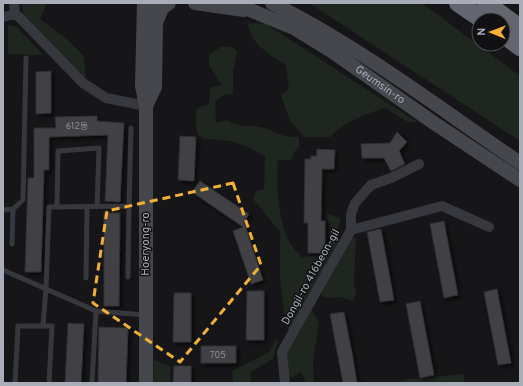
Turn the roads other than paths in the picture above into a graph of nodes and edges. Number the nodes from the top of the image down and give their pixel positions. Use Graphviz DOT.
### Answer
graph roads {
  1 [pos="14,3"];
  2 [pos="137,3"];
  3 [pos="144,3"];
  4 [pos="153,3"];
  5 [pos="169,3"];
  6 [pos="195,3"];
  7 [pos="233,3"];
  8 [pos="272,3"];
  9 [pos="458,3"];
  10 [pos="475,3"];
  11 [pos="486,3"];
  12 [pos="498,3"];
  13 [pos="254,12"];
  14 [pos="471,12"];
  15 [pos="488,12"];
  16 [pos="15,14"];
  17 [pos="3,17"];
  18 [pos="520,19"];
  19 [pos="156,23"];
  20 [pos="520,28"];
  21 [pos="511,29"];
  22 [pos="142,30"];
  23 [pos="520,36"];
  24 [pos="511,40"];
  25 [pos="520,47"];
  26 [pos="26,58"];
  27 [pos="146,106"];
  28 [pos="131,128"];
  29 [pos="520,163"];
  30 [pos="419,164"];
  31 [pos="520,180"];
  32 [pos="129,206"];
  33 [pos="57,207"];
  34 [pos="87,207"];
  35 [pos="97,207"];
  36 [pos="3,210"];
  37 [pos="13,210"];
  38 [pos="489,227"];
  39 [pos="351,230"];
  40 [pos="12,244"];
  41 [pos="3,270"];
  42 [pos="128,277"];
  43 [pos="86,278"];
  44 [pos="46,289"];
  45 [pos="96,311"];
  46 [pos="146,315"];
  47 [pos="43,326"];
  48 [pos="15,383"];
  49 [pos="49,383"];
  50 [pos="92,383"];
  51 [pos="146,383"];
  52 [pos="285,383"];
  1 -- 16 [label="street"];
  2 -- 22 [label="street"];
  3 -- 22 [label="street, Hoeryong-ro"];
  4 -- 19 [label="street, Hoeryong-ro"];
  5 -- 19 [label="street"];
  6 -- 13 [label="street"];
  7 -- 13 [label="street, Geumsin-ro"];
  8 -- 29 [label="street, Geumsin-ro"];
  9 -- 14 [label="highway"];
  10 -- 15 [label="highway"];
  11 -- 20 [label="highway"];
  12 -- 18 [label="highway"];
  13 -- 31 [label="street, Geumsin-ro"];
  16 -- 17 [label="street"];
  16 -- 27 [label="street"];
  19 -- 27 [label="street, Hoeryong-ro"];
  21 -- 23 [label="highway"];
  22 -- 27 [label="street, Hoeryong-ro"];
  24 -- 25 [label="highway"];
  26 -- 37 [label="lane"];
  27 -- 46 [label="street, Hoeryong-ro"];
  28 -- 32 [label="lane"];
  30 -- 39 [label="street"];
  32 -- 35 [label="lane"];
  32 -- 42 [label="lane"];
  33 -- 34 [label="lane"];
  33 -- 35 [label="lane"];
  33 -- 44 [label="lane"];
  34 -- 35 [label="lane"];
  34 -- 43 [label="lane"];
  36 -- 37 [label="lane"];
  37 -- 40 [label="lane"];
  38 -- 39 [label="street, Dongil-ro 416beon-gil"];
  39 -- 52 [label="street, Dongil-ro 416beon-gil"];
  41 -- 44 [label="lane"];
  44 -- 45 [label="lane"];
  44 -- 47 [label="lane"];
  45 -- 46 [label="lane"];
  45 -- 50 [label="lane"];
  46 -- 51 [label="street, Hoeryong-ro"];
  47 -- 48 [label="lane"];
  47 -- 49 [label="lane"];
}
